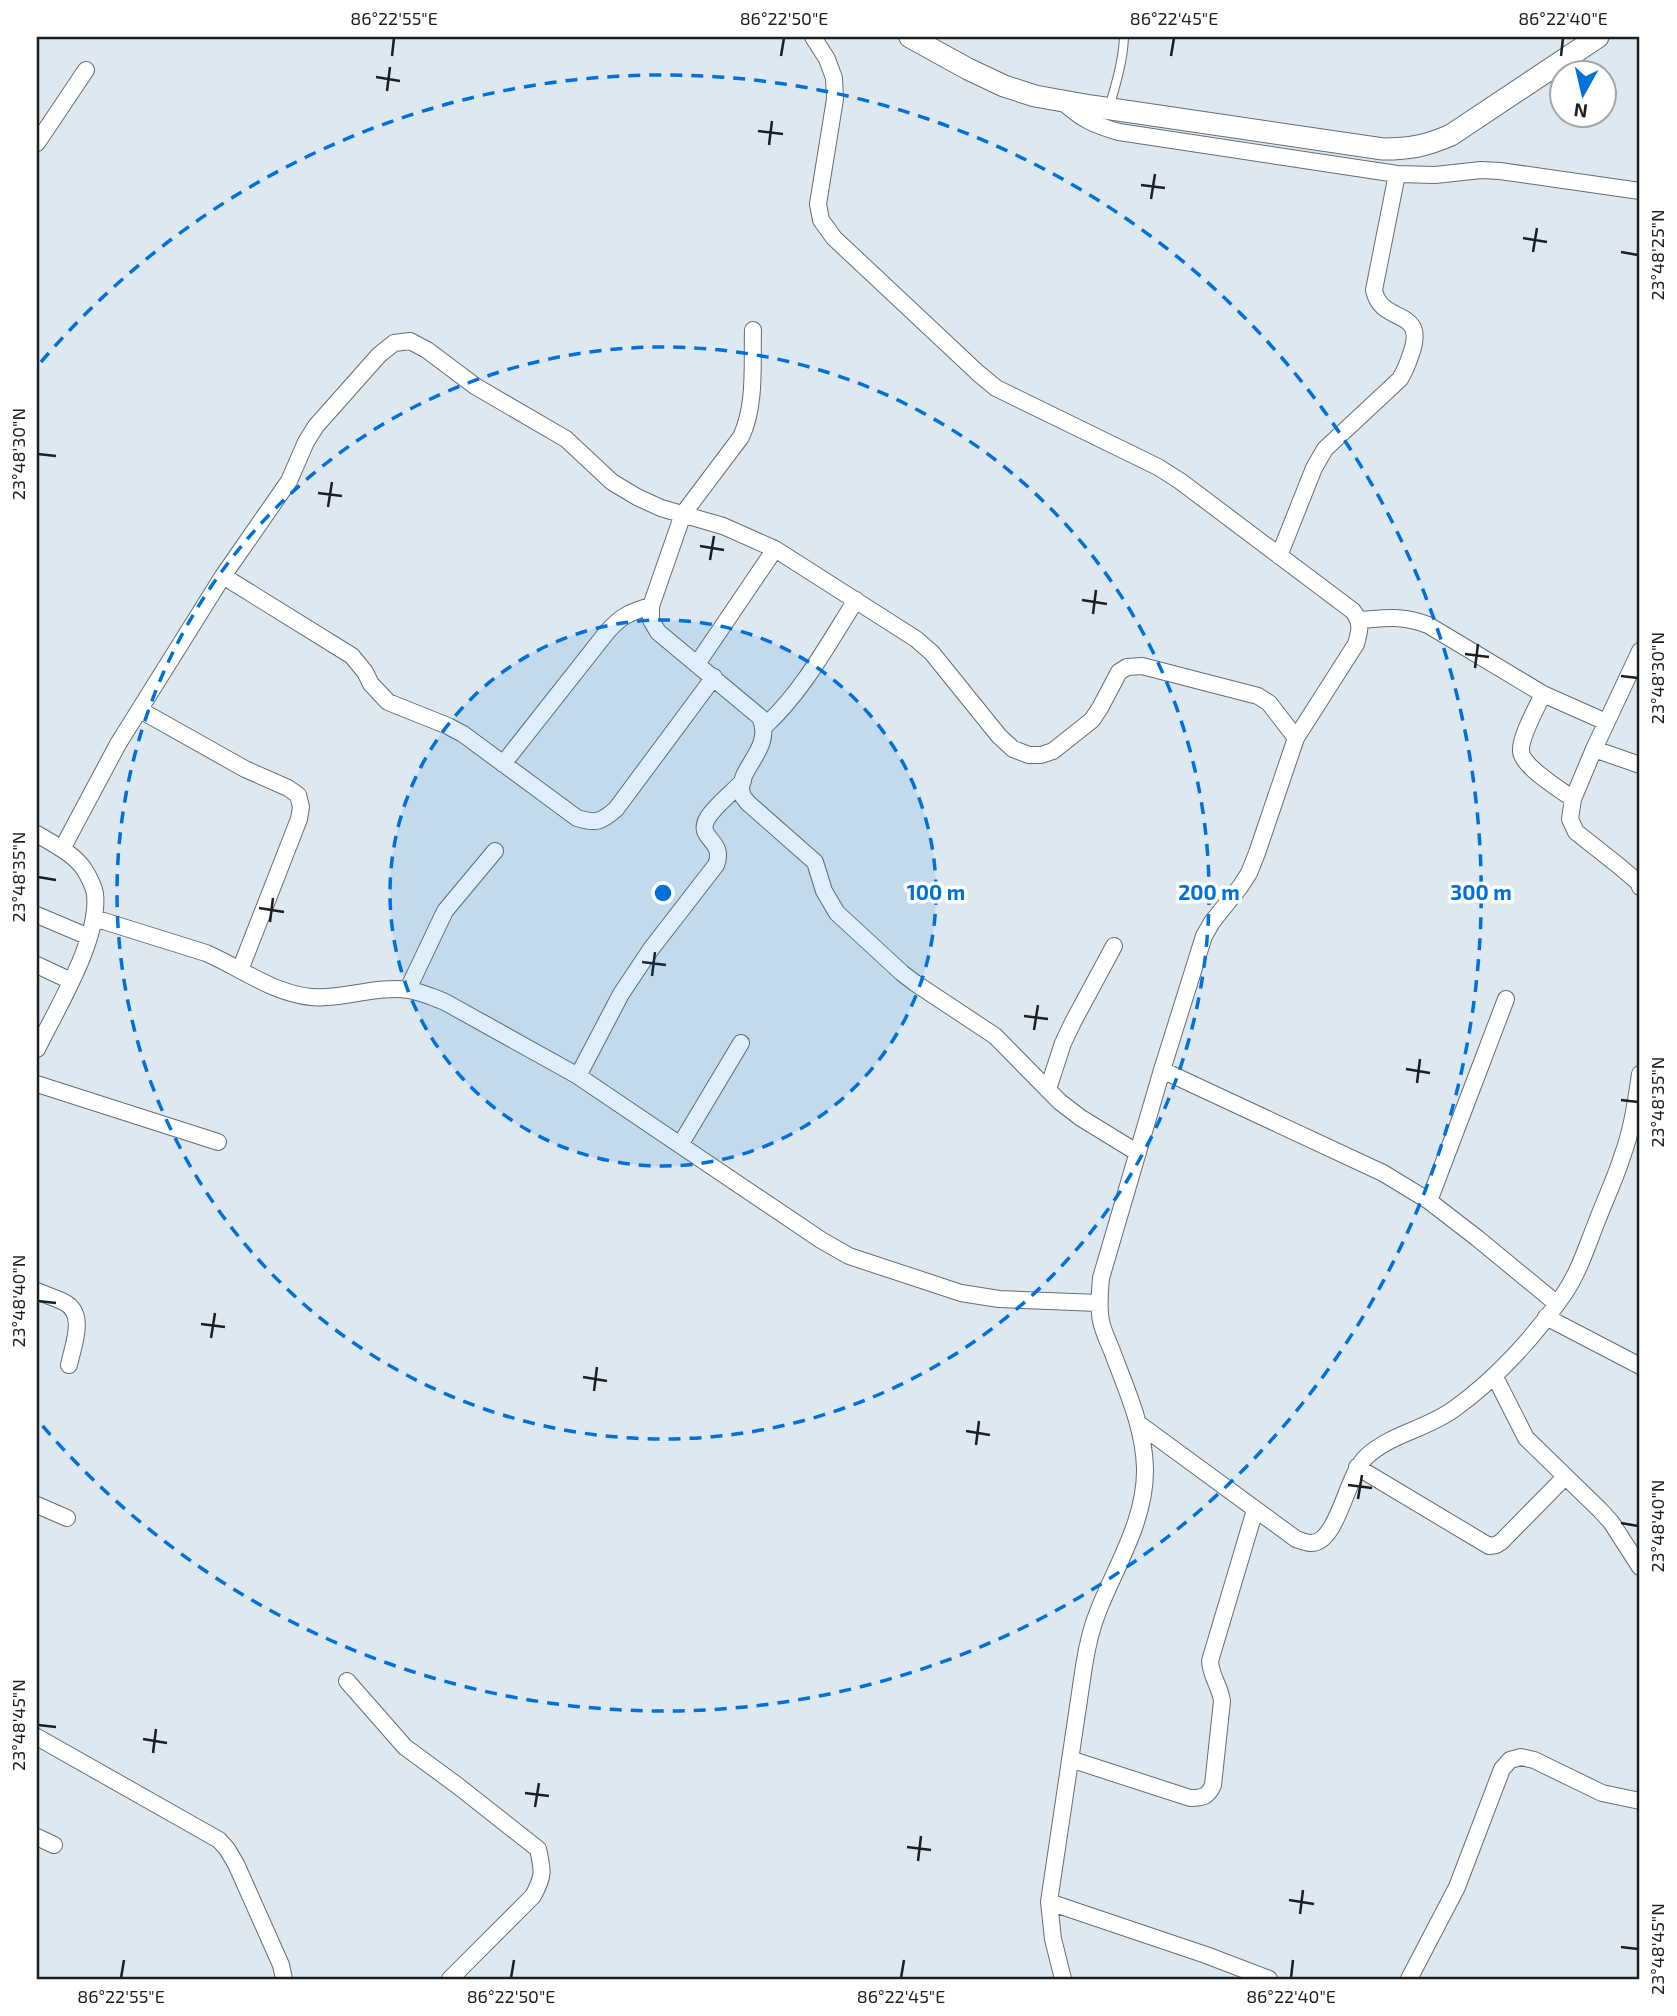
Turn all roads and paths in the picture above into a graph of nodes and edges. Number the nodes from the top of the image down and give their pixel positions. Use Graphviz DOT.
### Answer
graph roads {
  1 [pos="813,37"];
  2 [pos="910,37"];
  3 [pos="1124,37"];
  4 [pos="1598,37"];
  5 [pos="86,71"];
  6 [pos="1062,101"];
  7 [pos="1109,108"];
  8 [pos="37,142"];
  9 [pos="1397,174"];
  10 [pos="1640,191"];
  11 [pos="753,330"];
  12 [pos="683,514"];
  13 [pos="775,549"];
  14 [pos="1279,556"];
  15 [pos="223,576"];
  16 [pos="856,600"];
  17 [pos="650,606"];
  18 [pos="1360,621"];
  19 [pos="1640,654"];
  20 [pos="697,664"];
  21 [pos="713,677"];
  22 [pos="1543,694"];
  23 [pos="140,710"];
  24 [pos="1606,722"];
  25 [pos="765,726"];
  26 [pos="1296,738"];
  27 [pos="1594,749"];
  28 [pos="503,764"];
  29 [pos="1640,765"];
  30 [pos="743,781"];
  31 [pos="1573,799"];
  32 [pos="37,834"];
  33 [pos="62,849"];
  34 [pos="495,851"];
  35 [pos="1640,884"];
  36 [pos="37,915"];
  37 [pos="94,918"];
  38 [pos="89,937"];
  39 [pos="1114,946"];
  40 [pos="37,965"];
  41 [pos="240,970"];
  42 [pos="71,981"];
  43 [pos="408,989"];
  44 [pos="1506,999"];
  45 [pos="42,1023"];
  46 [pos="741,1043"];
  47 [pos="37,1048"];
  48 [pos="1162,1070"];
  49 [pos="1640,1074"];
  50 [pos="578,1076"];
  51 [pos="37,1084"];
  52 [pos="1048,1089"];
  53 [pos="1637,1121"];
  54 [pos="218,1142"];
  55 [pos="680,1145"];
  56 [pos="1138,1153"];
  57 [pos="1429,1201"];
  58 [pos="37,1291"];
  59 [pos="1098,1303"];
  60 [pos="1556,1303"];
  61 [pos="1546,1317"];
  62 [pos="69,1365"];
  63 [pos="1640,1366"];
  64 [pos="1495,1377"];
  65 [pos="1139,1423"];
  66 [pos="1357,1467"];
  67 [pos="1565,1477"];
  68 [pos="37,1505"];
  69 [pos="1255,1510"];
  70 [pos="67,1518"];
  71 [pos="1640,1567"];
  72 [pos="346,1681"];
  73 [pos="37,1737"];
  74 [pos="1070,1759"];
  75 [pos="1640,1801"];
  76 [pos="37,1837"];
  77 [pos="54,1845"];
  78 [pos="1049,1902"];
  79 [pos="284,1979"];
  80 [pos="450,1979"];
  81 [pos="1063,1979"];
  82 [pos="1269,1979"];
  83 [pos="1409,1979"];
  1 -- 14 [label="street"];
  2 -- 6 [label="main road"];
  3 -- 7 [label="lane"];
  4 -- 7 [label="main road"];
  5 -- 8 [label="street"];
  6 -- 7 [label="main road"];
  6 -- 9 [label="street"];
  9 -- 10 [label="street"];
  9 -- 14 [label="street"];
  11 -- 12 [label="street"];
  12 -- 13 [label="street"];
  12 -- 15 [label="street"];
  12 -- 17 [label="street"];
  13 -- 16 [label="street"];
  13 -- 20 [label="street"];
  14 -- 18 [label="street"];
  15 -- 23 [label="street"];
  15 -- 28 [label="street"];
  16 -- 25 [label="street"];
  16 -- 26 [label="street"];
  17 -- 20 [label="street"];
  17 -- 28 [label="street"];
  18 -- 22 [label="street"];
  18 -- 26 [label="street"];
  19 -- 24 [label="street"];
  20 -- 21 [label="street"];
  21 -- 25 [label="street"];
  21 -- 28 [label="street"];
  22 -- 24 [label="street"];
  22 -- 31 [label="street"];
  23 -- 33 [label="street"];
  23 -- 41 [label="street"];
  24 -- 27 [label="street"];
  25 -- 30 [label="street"];
  26 -- 48 [label="street"];
  27 -- 29 [label="street"];
  27 -- 31 [label="street"];
  30 -- 50 [label="street"];
  30 -- 52 [label="street"];
  31 -- 35 [label="street"];
  32 -- 33 [label="street"];
  33 -- 37 [label="street"];
  34 -- 43 [label="street"];
  36 -- 38 [label="street"];
  37 -- 38 [label="street"];
  37 -- 41 [label="street"];
  38 -- 42 [label="street"];
  39 -- 52 [label="street"];
  40 -- 42 [label="street"];
  41 -- 43 [label="street"];
  42 -- 45 [label="street"];
  43 -- 50 [label="street"];
  44 -- 57 [label="street"];
  45 -- 47 [label="street"];
  46 -- 55 [label="street"];
  48 -- 56 [label="street"];
  48 -- 57 [label="street"];
  49 -- 53 [label="street"];
  50 -- 55 [label="street"];
  51 -- 54 [label="street"];
  52 -- 56 [label="street"];
  53 -- 60 [label="street"];
  55 -- 59 [label="street"];
  56 -- 59 [label="street"];
  57 -- 60 [label="street"];
  58 -- 62 [label="street"];
  59 -- 65 [label="street"];
  60 -- 61 [label="street"];
  61 -- 63 [label="street"];
  61 -- 64 [label="street"];
  64 -- 66 [label="street"];
  64 -- 67 [label="street"];
  65 -- 69 [label="street"];
  65 -- 74 [label="street"];
  66 -- 67 [label="street"];
  66 -- 69 [label="street"];
  67 -- 71 [label="street"];
  68 -- 70 [label="street"];
  69 -- 74 [label="street"];
  72 -- 80 [label="street"];
  73 -- 79 [label="street"];
  74 -- 78 [label="street"];
  75 -- 83 [label="street"];
  76 -- 77 [label="street"];
  78 -- 81 [label="street"];
  78 -- 82 [label="street"];
}
